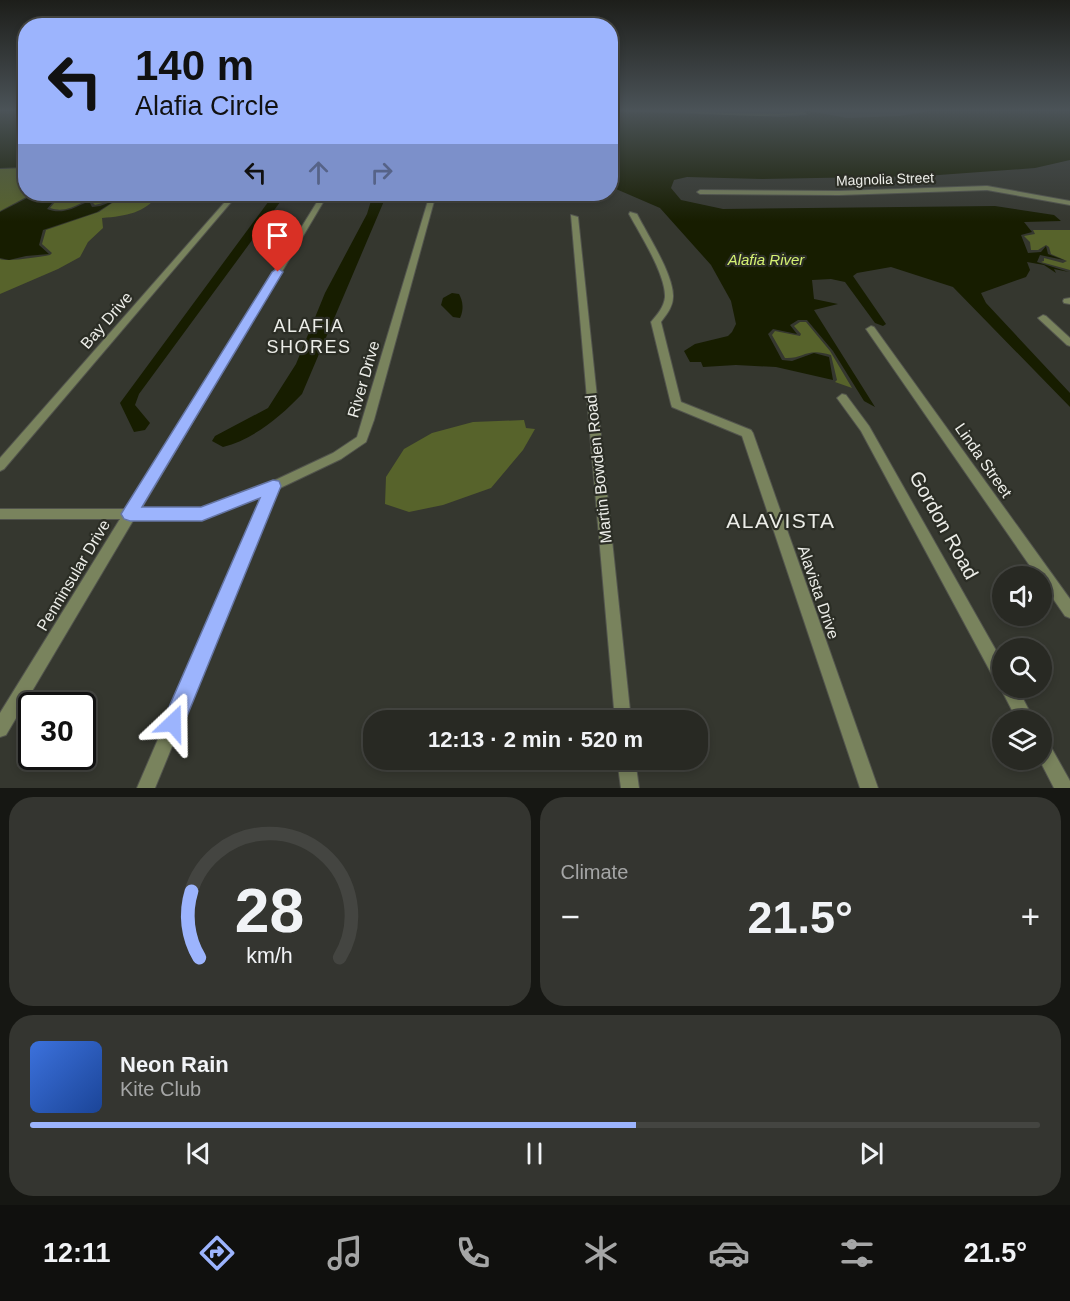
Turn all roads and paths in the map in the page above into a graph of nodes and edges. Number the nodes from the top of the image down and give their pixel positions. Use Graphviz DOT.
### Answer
graph roads {
  1 [pos="700,192"];
  2 [pos="229,201"];
  3 [pos="321,201"];
  4 [pos="431,201"];
  5 [pos="1070,203"];
  6 [pos="633,214"];
  7 [pos="574,217"];
  8 [pos="1043,318"];
  9 [pos="871,328"];
  10 [pos="1070,343"];
  11 [pos="842,398"];
  12 [pos="0,466"];
  13 [pos="273,486"];
  14 [pos="0,514"];
  15 [pos="130,514"];
  16 [pos="1070,611"];
  17 [pos="992,658"];
  18 [pos="622,710"];
  19 [pos="0,729"];
  20 [pos="1052,766"];
  21 [pos="628,770"];
  22 [pos="146,788"];
  23 [pos="630,788"];
  24 [pos="869,788"];
  25 [pos="1064,788"];
  1 -- 5 [label="street, Magnolia Street"];
  2 -- 12 [label="street, Bay Drive"];
  3 -- 15 [label="street, Penninsular Drive"];
  4 -- 13 [label="street, River Drive"];
  6 -- 24 [label="street, Alavista Drive"];
  7 -- 18 [label="street, Martin Bowden Road"];
  8 -- 10 [label="street"];
  9 -- 16 [label="street, Linda Street"];
  11 -- 17 [label="street, Gordon Road"];
  13 -- 15 [label="street, River Drive"];
  13 -- 22 [label="street"];
  14 -- 15 [label="street, River Drive"];
  15 -- 19 [label="street, Penninsular Drive"];
  20 -- 25 [label="street"];
  21 -- 23 [label="street"];
}
